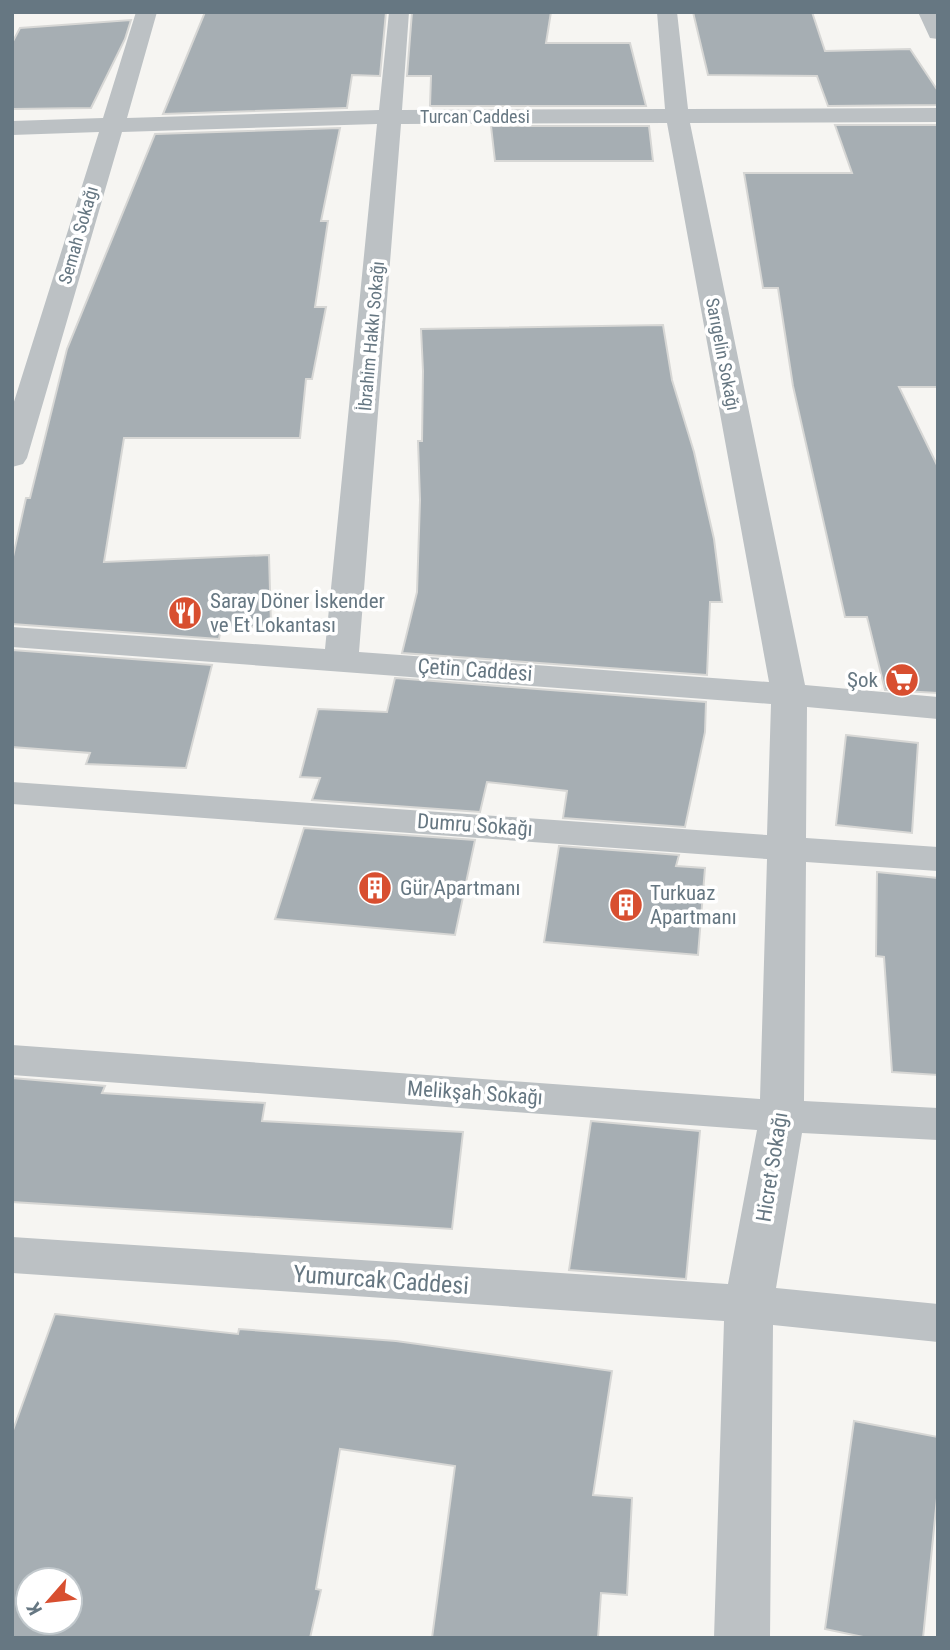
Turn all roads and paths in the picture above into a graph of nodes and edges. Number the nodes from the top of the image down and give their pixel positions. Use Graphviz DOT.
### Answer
graph roads {
  1 [pos="147,12"];
  2 [pos="399,12"];
  3 [pos="667,12"];
  4 [pos="928,12"];
  5 [pos="938,33"];
  6 [pos="677,115"];
  7 [pos="938,115"];
  8 [pos="392,117"];
  9 [pos="110,126"];
  10 [pos="12,128"];
  11 [pos="12,458"];
  12 [pos="12,637"];
  13 [pos="341,660"];
  14 [pos="789,694"];
  15 [pos="938,708"];
  16 [pos="12,793"];
  17 [pos="787,847"];
  18 [pos="938,859"];
  19 [pos="12,1060"];
  20 [pos="782,1116"];
  21 [pos="938,1124"];
  22 [pos="12,1255"];
  23 [pos="749,1304"];
  24 [pos="938,1323"];
  25 [pos="742,1638"];
  1 -- 9 [label="street, Semah Sokağı"];
  2 -- 8 [label="street, İbrahim Hakkı Sokağı"];
  3 -- 6 [label="street, Sarıgelin Sokağı"];
  4 -- 5 [label="street"];
  6 -- 7 [label="street, Turcan Caddesi"];
  6 -- 8 [label="street, Turcan Caddesi"];
  6 -- 14 [label="street, Sarıgelin Sokağı"];
  8 -- 9 [label="street, Turcan Caddesi"];
  8 -- 13 [label="street, İbrahim Hakkı Sokağı"];
  9 -- 10 [label="street, Turcan Caddesi"];
  9 -- 11 [label="street, Semah Sokağı"];
  12 -- 13 [label="street, Çetin Caddesi"];
  13 -- 14 [label="street, Çetin Caddesi"];
  14 -- 15 [label="street, Çetin Caddesi"];
  14 -- 17 [label="street, Hicret Sokağı"];
  16 -- 17 [label="street, Dumru Sokağı"];
  17 -- 18 [label="street, Dumru Sokağı"];
  17 -- 20 [label="street, Hicret Sokağı"];
  19 -- 20 [label="street, Melikşah Sokağı"];
  20 -- 21 [label="street, Melikşah Sokağı"];
  20 -- 23 [label="street, Hicret Sokağı"];
  22 -- 23 [label="street, Yumurcak Caddesi"];
  23 -- 24 [label="street, Yumurcak Caddesi"];
  23 -- 25 [label="street, Hicret Sokağı"];
}
